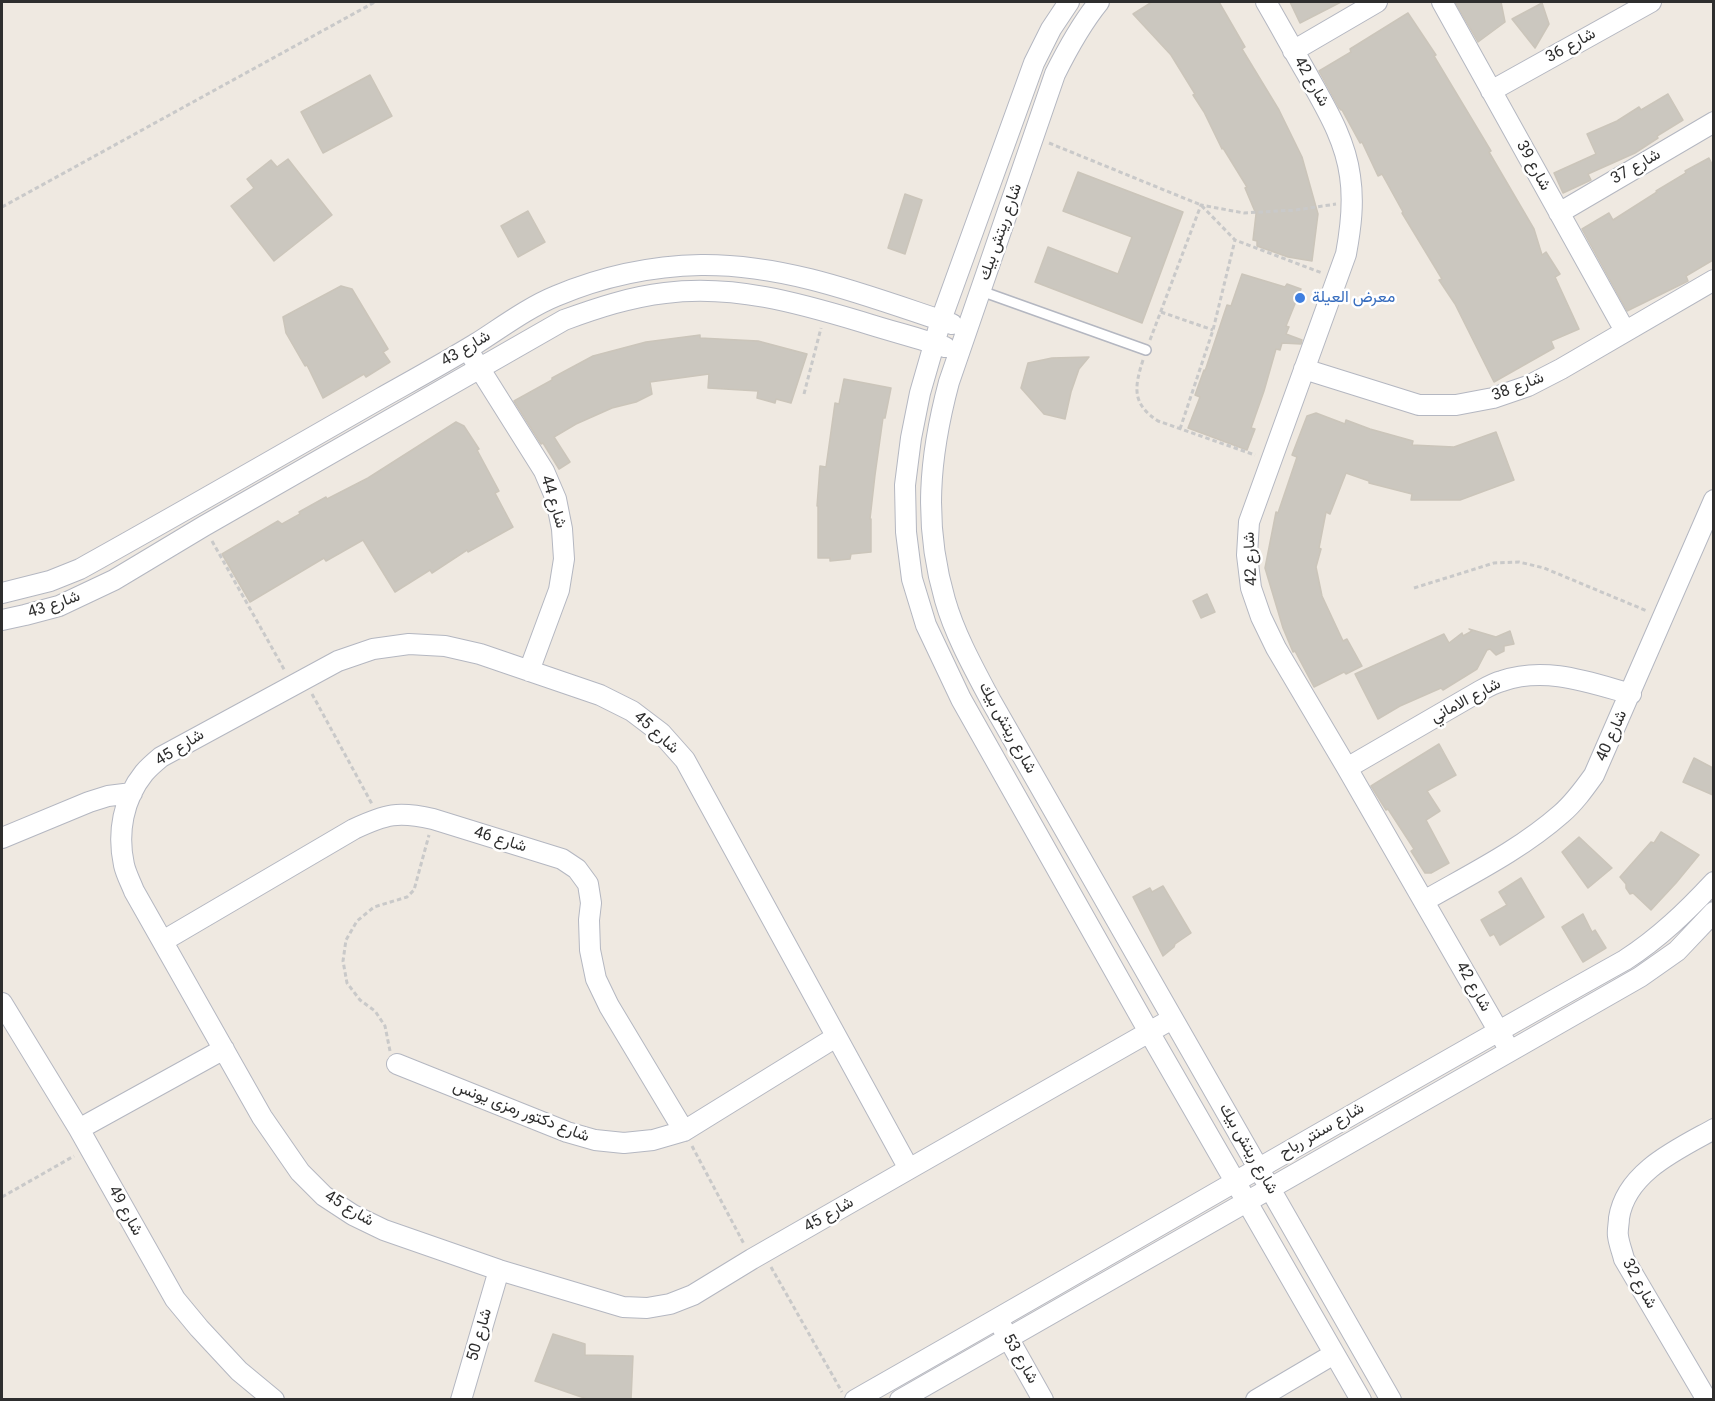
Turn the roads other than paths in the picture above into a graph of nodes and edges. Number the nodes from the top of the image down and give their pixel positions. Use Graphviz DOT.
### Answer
graph roads {
  1 [pos="1069,2"];
  2 [pos="1099,2"];
  3 [pos="1266,2"];
  4 [pos="1377,2"];
  5 [pos="1442,2"];
  6 [pos="1652,2"];
  7 [pos="1293,51"];
  8 [pos="1491,91"];
  9 [pos="1713,122"];
  10 [pos="1559,213"];
  11 [pos="1713,280"];
  12 [pos="981,291"];
  13 [pos="941,320"];
  14 [pos="966,328"];
  15 [pos="1625,332"];
  16 [pos="934,344"];
  17 [pos="467,349"];
  18 [pos="1146,350"];
  19 [pos="958,352"];
  20 [pos="479,368"];
  21 [pos="1304,369"];
  22 [pos="1713,500"];
  23 [pos="2,593"];
  24 [pos="2,620"];
  25 [pos="529,671"];
  26 [pos="1631,694"];
  27 [pos="1347,768"];
  28 [pos="132,793"];
  29 [pos="2,838"];
  30 [pos="1713,882"];
  31 [pos="1424,902"];
  32 [pos="1713,912"];
  33 [pos="163,940"];
  34 [pos="2,1003"];
  35 [pos="1172,1019"];
  36 [pos="1498,1031"];
  37 [pos="1149,1032"];
  38 [pos="836,1037"];
  39 [pos="224,1049"];
  40 [pos="1510,1051"];
  41 [pos="397,1064"];
  42 [pos="78,1129"];
  43 [pos="1713,1129"];
  44 [pos="684,1131"];
  45 [pos="1259,1167"];
  46 [pos="909,1169"];
  47 [pos="1236,1181"];
  48 [pos="1271,1188"];
  49 [pos="1247,1202"];
  50 [pos="499,1270"];
  51 [pos="997,1319"];
  52 [pos="1008,1338"];
  53 [pos="1334,1354"];
  54 [pos="1706,1387"];
  55 [pos="274,1400"];
  56 [pos="461,1400"];
  57 [pos="855,1400"];
  58 [pos="900,1400"];
  59 [pos="1043,1400"];
  60 [pos="1256,1400"];
  61 [pos="1361,1400"];
  62 [pos="1391,1400"];
  1 -- 13 [label="street, شارع ريتش بيك"];
  2 -- 12 [label="street, شارع ريتش بيك"];
  3 -- 7 [label="street, شارع 42"];
  4 -- 7 [label="street"];
  5 -- 8 [label="street, شارع 39"];
  6 -- 8 [label="street, شارع 36"];
  7 -- 21 [label="street, شارع 42"];
  8 -- 10 [label="street, شارع 39"];
  9 -- 10 [label="street, شارع 37"];
  10 -- 15 [label="street, شارع 39"];
  11 -- 15 [label="street, شارع 38"];
  12 -- 14 [label="street, شارع ريتش بيك"];
  12 -- 18 [label="lane"];
  13 -- 14 [label="street, شارع 43"];
  13 -- 16 [label="street, شارع ريتش بيك"];
  13 -- 17 [label="street, شارع 43"];
  14 -- 19 [label="street, شارع ريتش بيك"];
  15 -- 21 [label="street, شارع 38"];
  16 -- 19 [label="street, شارع 43"];
  16 -- 20 [label="street, شارع 43"];
  16 -- 37 [label="street, شارع ريتش بيك"];
  17 -- 20 [label="street, شارع 44"];
  17 -- 23 [label="street, شارع 43"];
  19 -- 35 [label="street, شارع ريتش بيك"];
  20 -- 24 [label="street, شارع 43"];
  20 -- 25 [label="street, شارع 44"];
  21 -- 27 [label="street, شارع 42"];
  22 -- 26 [label="street, شارع 40"];
  25 -- 28 [label="street, شارع 45"];
  25 -- 38 [label="street, شارع 45"];
  26 -- 27 [label="street, شارع الاماني"];
  26 -- 31 [label="street, شارع 40"];
  27 -- 31 [label="street, شارع 42"];
  28 -- 29 [label="street"];
  28 -- 33 [label="street, شارع 45"];
  30 -- 36 [label="street, شارع سنتر رباح"];
  31 -- 36 [label="street, شارع 42"];
  32 -- 40 [label="street, شارع سنتر رباح"];
  33 -- 39 [label="street, شارع 45"];
  33 -- 44 [label="street, شارع 46"];
  34 -- 42 [label="street, شارع 49"];
  35 -- 37 [label="street, شارع 45"];
  35 -- 45 [label="street, شارع ريتش بيك"];
  36 -- 40 [label="street, شارع 42"];
  36 -- 45 [label="street, شارع سنتر رباح"];
  37 -- 46 [label="street, شارع 45"];
  37 -- 47 [label="street, شارع ريتش بيك"];
  38 -- 44 [label="street, شارع دكتور رمزى يونس"];
  38 -- 46 [label="street, شارع 45"];
  39 -- 42 [label="street"];
  39 -- 50 [label="street, شارع 45"];
  40 -- 48 [label="street, شارع سنتر رباح"];
  41 -- 44 [label="street, شارع دكتور رمزى يونس"];
  42 -- 55 [label="street, شارع 49"];
  43 -- 54 [label="street, شارع 32"];
  45 -- 47 [label="street, شارع سنتر رباح"];
  45 -- 48 [label="street, شارع ريتش بيك"];
  46 -- 50 [label="street, شارع 45"];
  47 -- 49 [label="street, شارع ريتش بيك"];
  47 -- 51 [label="street, شارع سنتر رباح"];
  48 -- 49 [label="street, شارع سنتر رباح"];
  48 -- 62 [label="street, شارع ريتش بيك"];
  49 -- 52 [label="street, شارع سنتر رباح"];
  49 -- 53 [label="street, شارع ريتش بيك"];
  50 -- 56 [label="street, شارع 50"];
  51 -- 52 [label="street, شارع 53"];
  51 -- 57 [label="street, شارع سنتر رباح"];
  52 -- 58 [label="street, شارع سنتر رباح"];
  52 -- 59 [label="street, شارع 53"];
  53 -- 60 [label="street"];
  53 -- 61 [label="street, شارع ريتش بيك"];
}
